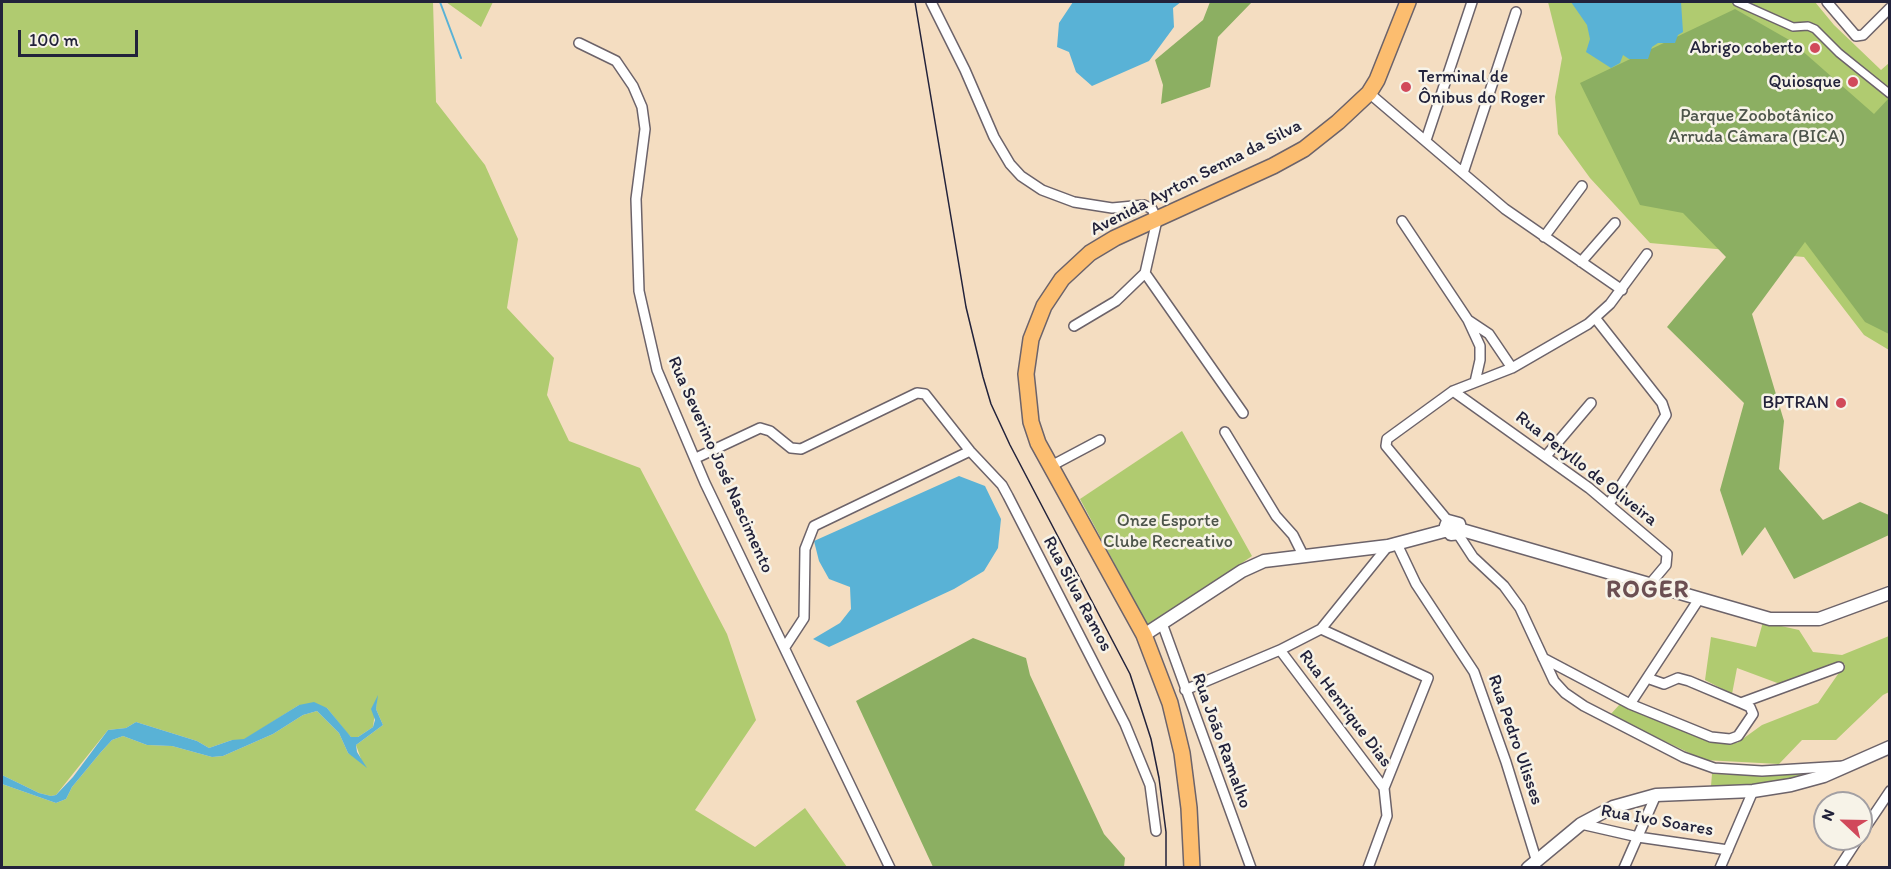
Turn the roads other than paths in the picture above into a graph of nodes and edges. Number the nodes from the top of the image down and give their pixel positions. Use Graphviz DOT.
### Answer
graph roads {
  1 [pos="931,2"];
  2 [pos="1408,2"];
  3 [pos="1472,2"];
  4 [pos="1737,2"];
  5 [pos="1827,2"];
  6 [pos="1890,8"];
  7 [pos="1516,12"];
  8 [pos="579,43"];
  9 [pos="1369,93"];
  10 [pos="1890,94"];
  11 [pos="1426,140"];
  12 [pos="1463,173"];
  13 [pos="1582,186"];
  14 [pos="1157,220"];
  15 [pos="1402,221"];
  16 [pos="1615,223"];
  17 [pos="1544,237"];
  18 [pos="1647,254"];
  19 [pos="1581,262"];
  20 [pos="1145,273"];
  21 [pos="1622,290"];
  22 [pos="1596,319"];
  23 [pos="1468,320"];
  24 [pos="1074,326"];
  25 [pos="1512,368"];
  26 [pos="1475,382"];
  27 [pos="1453,391"];
  28 [pos="1591,403"];
  29 [pos="1243,413"];
  30 [pos="1225,432"];
  31 [pos="1100,440"];
  32 [pos="970,451"];
  33 [pos="1546,456"];
  34 [pos="696,458"];
  35 [pos="1051,466"];
  36 [pos="1609,504"];
  37 [pos="1454,529"];
  38 [pos="1392,545"];
  39 [pos="1303,555"];
  40 [pos="1650,584"];
  41 [pos="1890,593"];
  42 [pos="1699,599"];
  43 [pos="1163,626"];
  44 [pos="1321,629"];
  45 [pos="1144,636"];
  46 [pos="786,647"];
  47 [pos="1280,650"];
  48 [pos="1543,658"];
  49 [pos="1839,667"];
  50 [pos="1647,678"];
  51 [pos="1185,690"];
  52 [pos="1741,703"];
  53 [pos="1630,704"];
  54 [pos="1890,747"];
  55 [pos="1847,766"];
  56 [pos="1384,788"];
  57 [pos="1753,791"];
  58 [pos="1890,791"];
  59 [pos="1656,795"];
  60 [pos="1873,816"];
  61 [pos="1578,826"];
  62 [pos="1156,831"];
  63 [pos="1638,837"];
  64 [pos="1728,850"];
  65 [pos="1850,851"];
  66 [pos="1534,865"];
  67 [pos="890,867"];
  68 [pos="1192,867"];
  69 [pos="1251,867"];
  70 [pos="1368,867"];
  71 [pos="1624,867"];
  72 [pos="1720,867"];
  73 [pos="1839,867"];
  1 -- 14 [label="street"];
  2 -- 9 [label="main road, Avenida Ayrton Senna da Silva"];
  3 -- 11 [label="street"];
  4 -- 10 [label="street"];
  5 -- 6 [label="street"];
  7 -- 12 [label="street"];
  8 -- 34 [label="street, Rua Severino José Nascimento"];
  9 -- 11 [label="street"];
  9 -- 14 [label="main road, Avenida Ayrton Senna da Silva"];
  11 -- 12 [label="street"];
  12 -- 17 [label="street"];
  13 -- 17 [label="street"];
  14 -- 20 [label="street"];
  14 -- 35 [label="main road, Avenida Ayrton Senna da Silva"];
  15 -- 23 [label="street"];
  16 -- 19 [label="street"];
  17 -- 19 [label="street"];
  18 -- 21 [label="street"];
  19 -- 21 [label="street"];
  20 -- 24 [label="street"];
  20 -- 29 [label="street"];
  21 -- 22 [label="street"];
  22 -- 25 [label="street"];
  22 -- 36 [label="street"];
  23 -- 25 [label="street"];
  23 -- 26 [label="street"];
  25 -- 26 [label="street"];
  26 -- 27 [label="street"];
  27 -- 33 [label="street, Rua Peryllo de Oliveira"];
  27 -- 37 [label="street"];
  28 -- 33 [label="street"];
  30 -- 39 [label="street"];
  31 -- 35 [label="street"];
  32 -- 34 [label="street, Rua Silva Ramos"];
  32 -- 46 [label="street"];
  32 -- 62 [label="street, Rua Silva Ramos"];
  33 -- 36 [label="street, Rua Peryllo de Oliveira"];
  34 -- 46 [label="street, Rua Severino José Nascimento"];
  35 -- 45 [label="main road, Avenida Ayrton Senna da Silva"];
  36 -- 40 [label="street, Rua Peryllo de Oliveira"];
  37 -- 38 [label="street"];
  37 -- 40 [label="street"];
  37 -- 48 [label="street"];
  38 -- 39 [label="street"];
  38 -- 44 [label="street"];
  38 -- 66 [label="street, Rua Pedro Ulisses"];
  39 -- 43 [label="street"];
  40 -- 42 [label="street"];
  41 -- 42 [label="street"];
  42 -- 50 [label="street"];
  43 -- 45 [label="street"];
  43 -- 51 [label="street, Rua João Ramalho"];
  44 -- 47 [label="street"];
  44 -- 56 [label="street"];
  45 -- 68 [label="main road, Avenida Ayrton Senna da Silva"];
  46 -- 67 [label="street, Rua Severino José Nascimento"];
  47 -- 51 [label="street"];
  47 -- 56 [label="street, Rua Henrique Dias"];
  48 -- 53 [label="street"];
  48 -- 55 [label="street"];
  49 -- 52 [label="street"];
  50 -- 52 [label="street"];
  50 -- 53 [label="street"];
  51 -- 69 [label="street, Rua João Ramalho"];
  52 -- 53 [label="street"];
  54 -- 55 [label="street"];
  55 -- 57 [label="street"];
  56 -- 70 [label="street"];
  57 -- 59 [label="street"];
  57 -- 64 [label="street"];
  58 -- 60 [label="street"];
  59 -- 61 [label="street"];
  59 -- 63 [label="street"];
  61 -- 63 [label="street, Rua Ivo Soares"];
  61 -- 66 [label="street"];
  63 -- 64 [label="street, Rua Ivo Soares"];
  63 -- 71 [label="street"];
  64 -- 72 [label="street"];
  65 -- 73 [label="street"];
}
